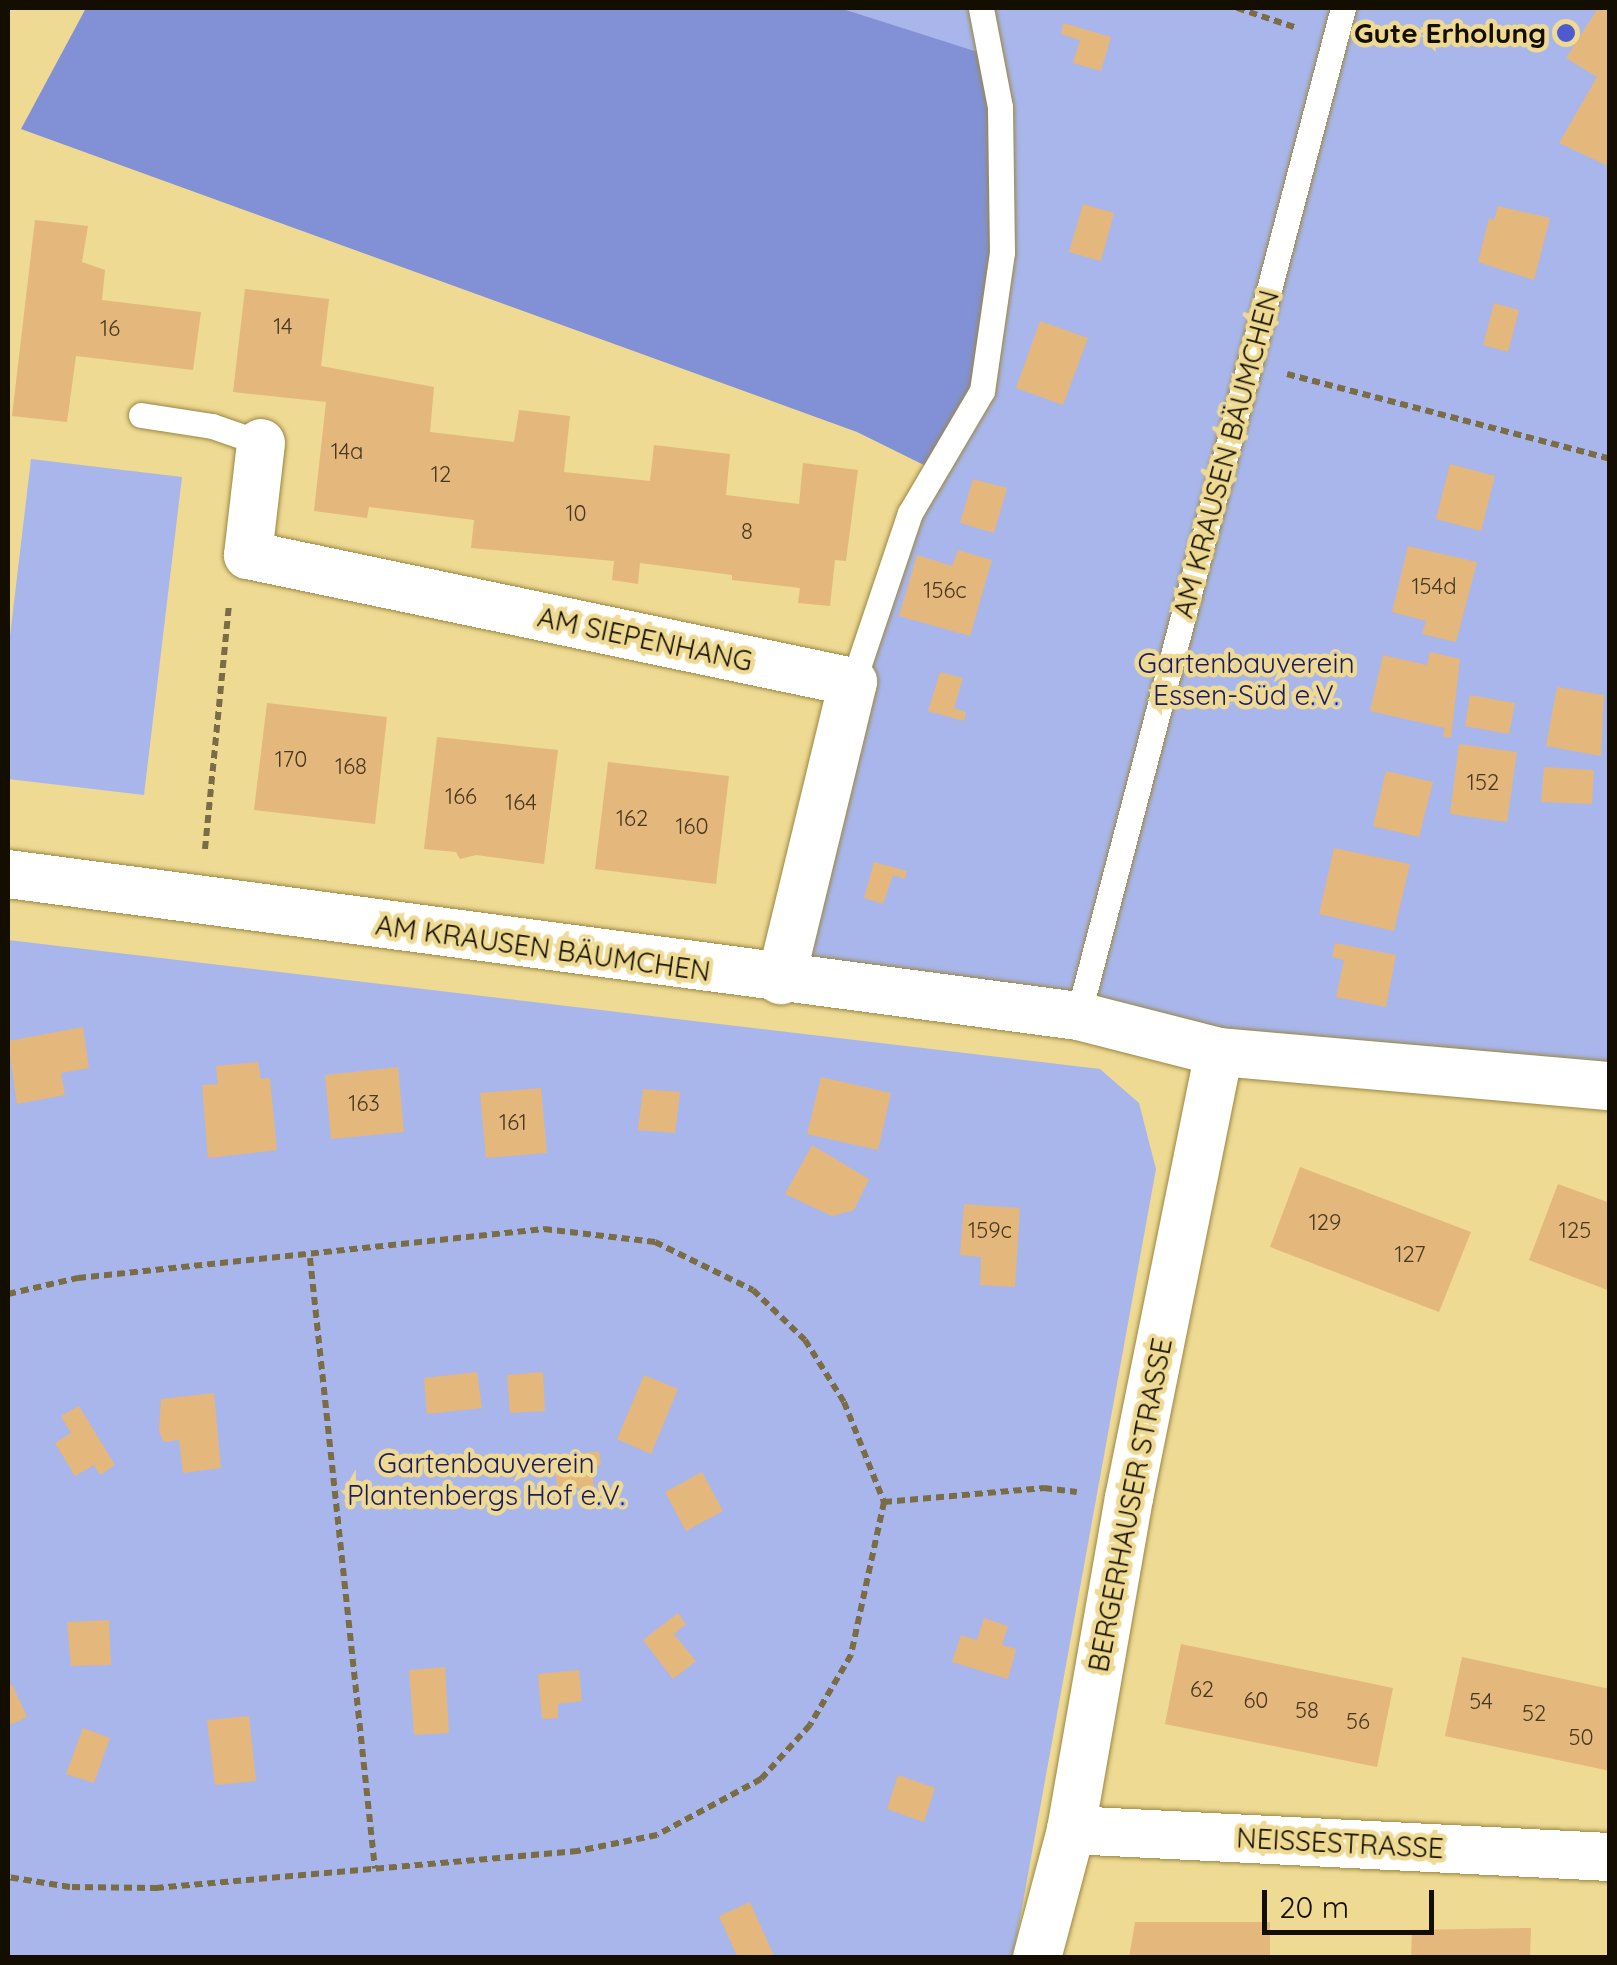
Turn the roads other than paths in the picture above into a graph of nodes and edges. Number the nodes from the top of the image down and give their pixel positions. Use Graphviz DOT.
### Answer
graph roads {
  1 [pos="981,8"];
  2 [pos="1343,8"];
  3 [pos="141,415"];
  4 [pos="260,444"];
  5 [pos="853,682"];
  6 [pos="8,874"];
  7 [pos="782,980"];
  8 [pos="1078,1016"];
  9 [pos="1219,1052"];
  10 [pos="1610,1086"];
  11 [pos="1071,1830"];
  12 [pos="1610,1857"];
  13 [pos="1036,1958"];
  1 -- 5 [label="lane"];
  2 -- 8 [label="lane, AM KRAUSEN BÄUMCHEN"];
  3 -- 4 [label="lane"];
  4 -- 5 [label="street, AM SIEPENHANG"];
  5 -- 7 [label="street"];
  6 -- 7 [label="street, AM KRAUSEN BÄUMCHEN"];
  7 -- 8 [label="street, AM KRAUSEN BÄUMCHEN"];
  8 -- 9 [label="street, AM KRAUSEN BÄUMCHEN"];
  9 -- 10 [label="street, AM KRAUSEN BÄUMCHEN"];
  9 -- 11 [label="street, BERGERHAUSER STRASSE"];
  11 -- 12 [label="street, NEISSESTRASSE"];
  11 -- 13 [label="street, BERGERHAUSER STRASSE"];
}
